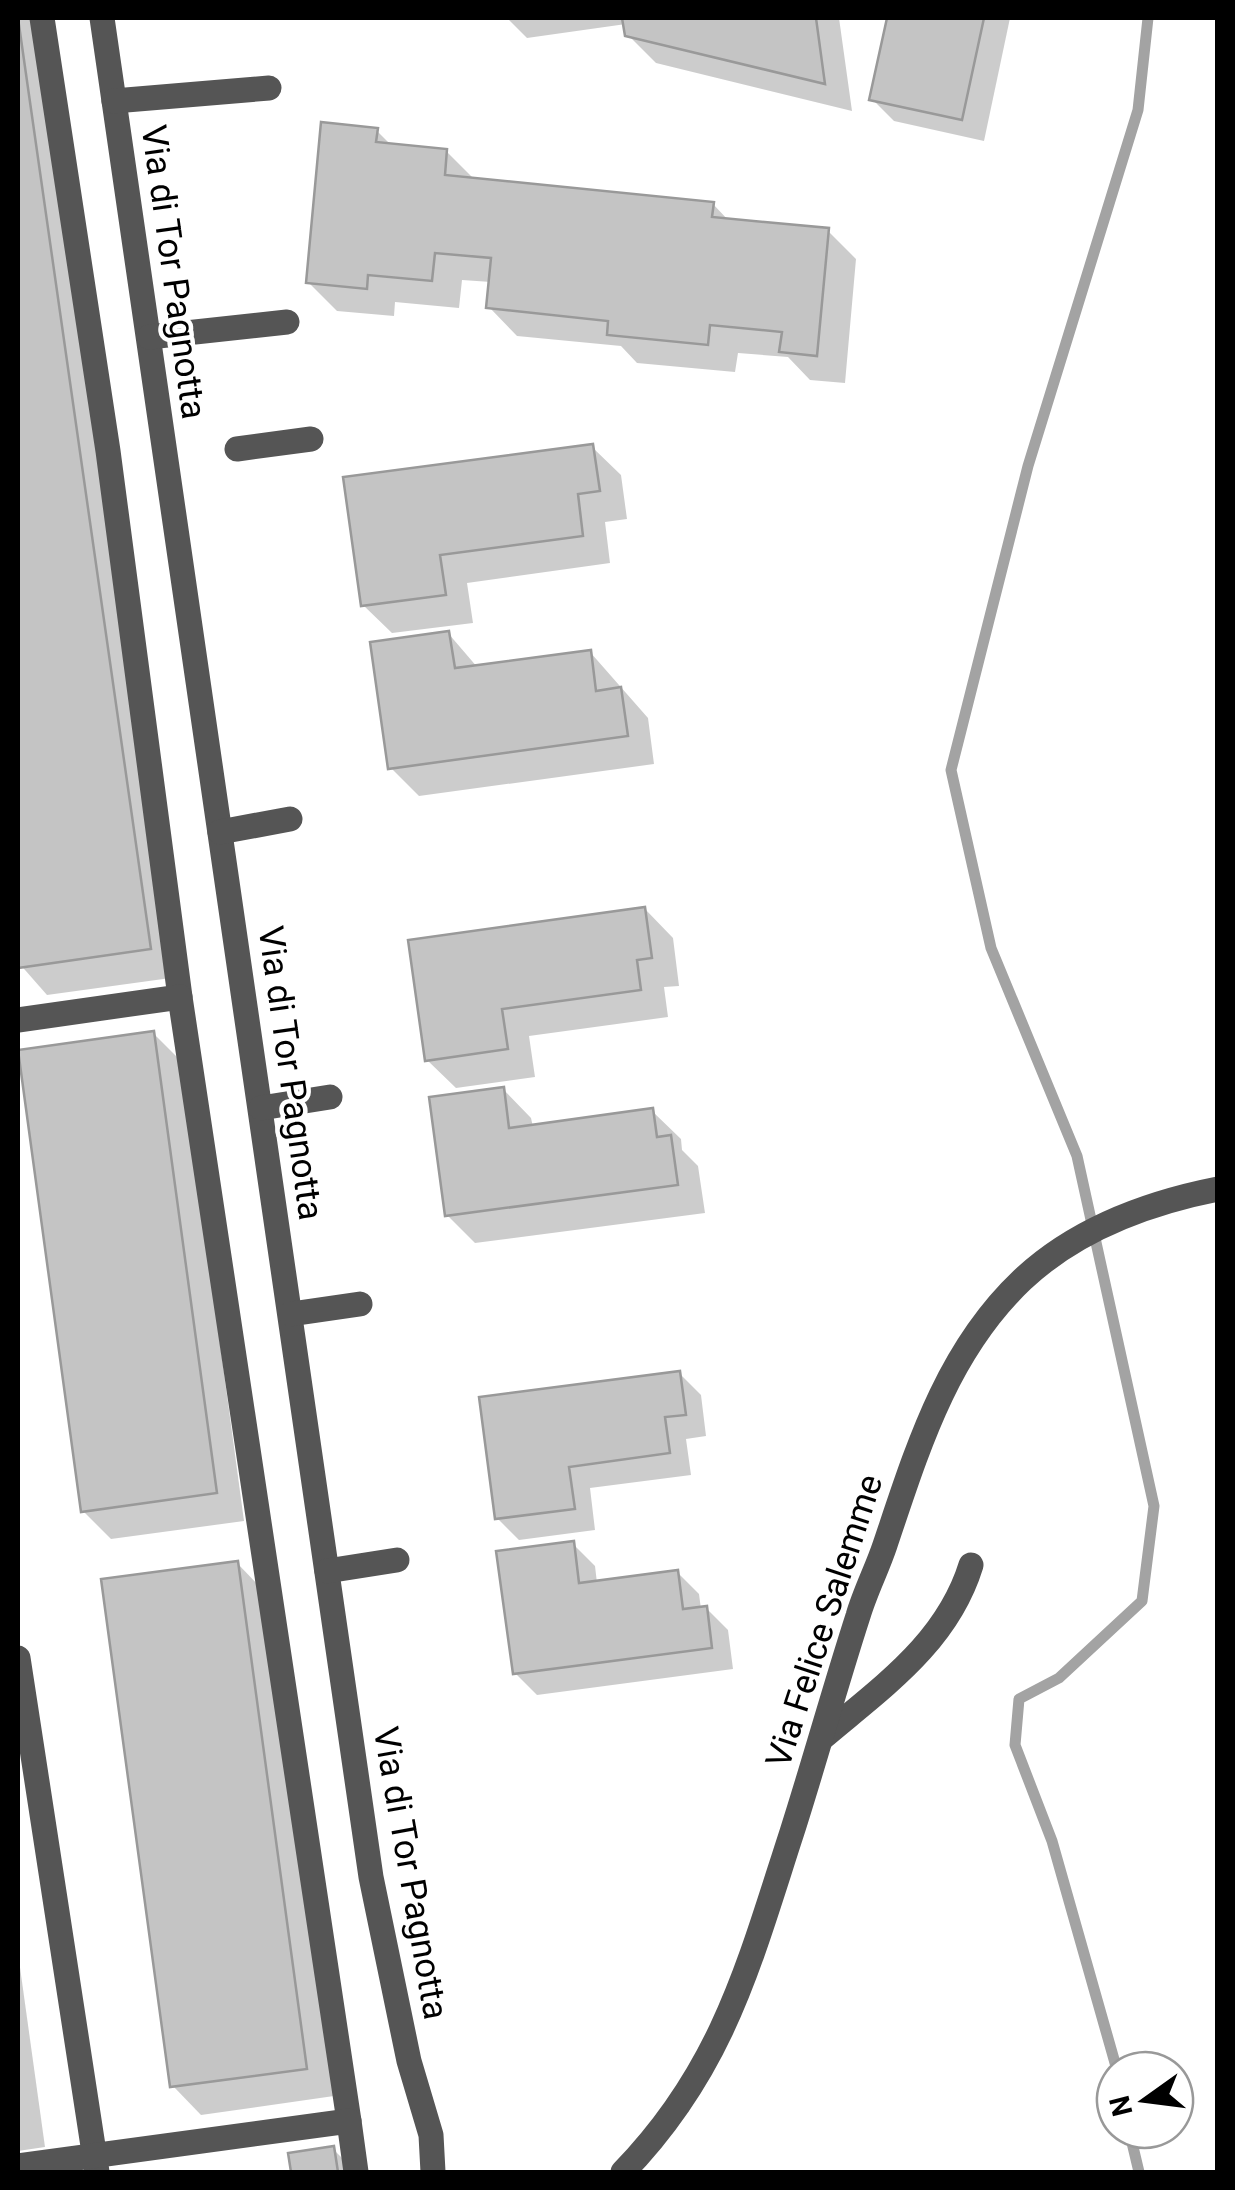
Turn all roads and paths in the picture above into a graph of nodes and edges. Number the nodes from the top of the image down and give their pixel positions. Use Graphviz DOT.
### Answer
graph roads {
  1 [pos="42,18"];
  2 [pos="102,18"];
  3 [pos="269,88"];
  4 [pos="114,101"];
  5 [pos="287,322"];
  6 [pos="148,338"];
  7 [pos="311,439"];
  8 [pos="237,449"];
  9 [pos="290,820"];
  10 [pos="220,832"];
  11 [pos="180,997"];
  12 [pos="18,1020"];
  13 [pos="330,1097"];
  14 [pos="261,1108"];
  15 [pos="1212,1186"];
  16 [pos="360,1304"];
  17 [pos="290,1314"];
  18 [pos="397,1560"];
  19 [pos="972,1565"];
  20 [pos="327,1571"];
  21 [pos="18,1658"];
  22 [pos="822,1738"];
  23 [pos="348,2122"];
  24 [pos="431,2135"];
  25 [pos="96,2164"];
  26 [pos="18,2166"];
  27 [pos="356,2172"];
  28 [pos="433,2172"];
  29 [pos="453,2172"];
  30 [pos="623,2172"];
  1 -- 11 [label="street"];
  2 -- 4 [label="street, Via di Tor Pagnotta"];
  3 -- 4 [label="street"];
  4 -- 6 [label="street, Via di Tor Pagnotta"];
  5 -- 6 [label="street"];
  6 -- 10 [label="street, Via di Tor Pagnotta"];
  7 -- 8 [label="street"];
  9 -- 10 [label="street"];
  10 -- 14 [label="street, Via di Tor Pagnotta"];
  11 -- 12 [label="street"];
  11 -- 23 [label="street"];
  13 -- 14 [label="street"];
  14 -- 17 [label="street, Via di Tor Pagnotta"];
  15 -- 22 [label="street, Via Felice Salemme"];
  16 -- 17 [label="street"];
  17 -- 20 [label="street, Via di Tor Pagnotta"];
  18 -- 20 [label="street"];
  19 -- 22 [label="street"];
  20 -- 24 [label="street, Via di Tor Pagnotta"];
  21 -- 25 [label="street"];
  22 -- 30 [label="street, Via Felice Salemme"];
  23 -- 25 [label="street"];
  23 -- 27 [label="street"];
  24 -- 28 [label="street, Via di Tor Pagnotta"];
  24 -- 29 [label="street, Via di Tor Pagnotta"];
  25 -- 26 [label="street"];
}
